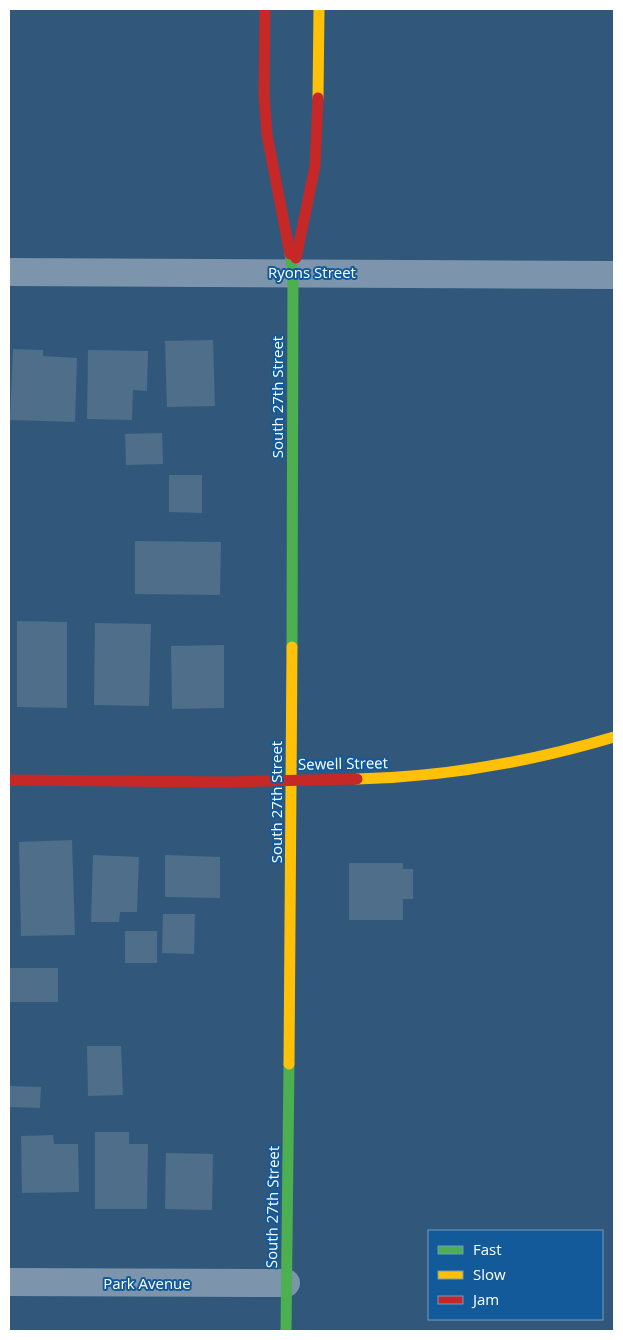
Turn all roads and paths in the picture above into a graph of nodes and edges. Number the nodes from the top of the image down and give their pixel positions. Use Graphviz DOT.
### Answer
graph roads {
  1 [pos="265,9"];
  2 [pos="319,9"];
  3 [pos="9,272"];
  4 [pos="293,272"];
  5 [pos="614,275"];
  6 [pos="614,737"];
  7 [pos="9,780"];
  8 [pos="292,780"];
  9 [pos="9,1282"];
  10 [pos="286,1283"];
  11 [pos="286,1331"];
  1 -- 4 [label="main road, South 27th Street"];
  2 -- 4 [label="main road, South 27th Street"];
  3 -- 4 [label="street, Ryons Street"];
  4 -- 5 [label="street, Ryons Street"];
  4 -- 8 [label="main road, South 27th Street"];
  6 -- 8 [label="main road, Sewell Street"];
  7 -- 8 [label="main road, Sewell Street"];
  8 -- 10 [label="main road, South 27th Street"];
  9 -- 10 [label="street, Park Avenue"];
  10 -- 11 [label="main road, South 27th Street"];
}
